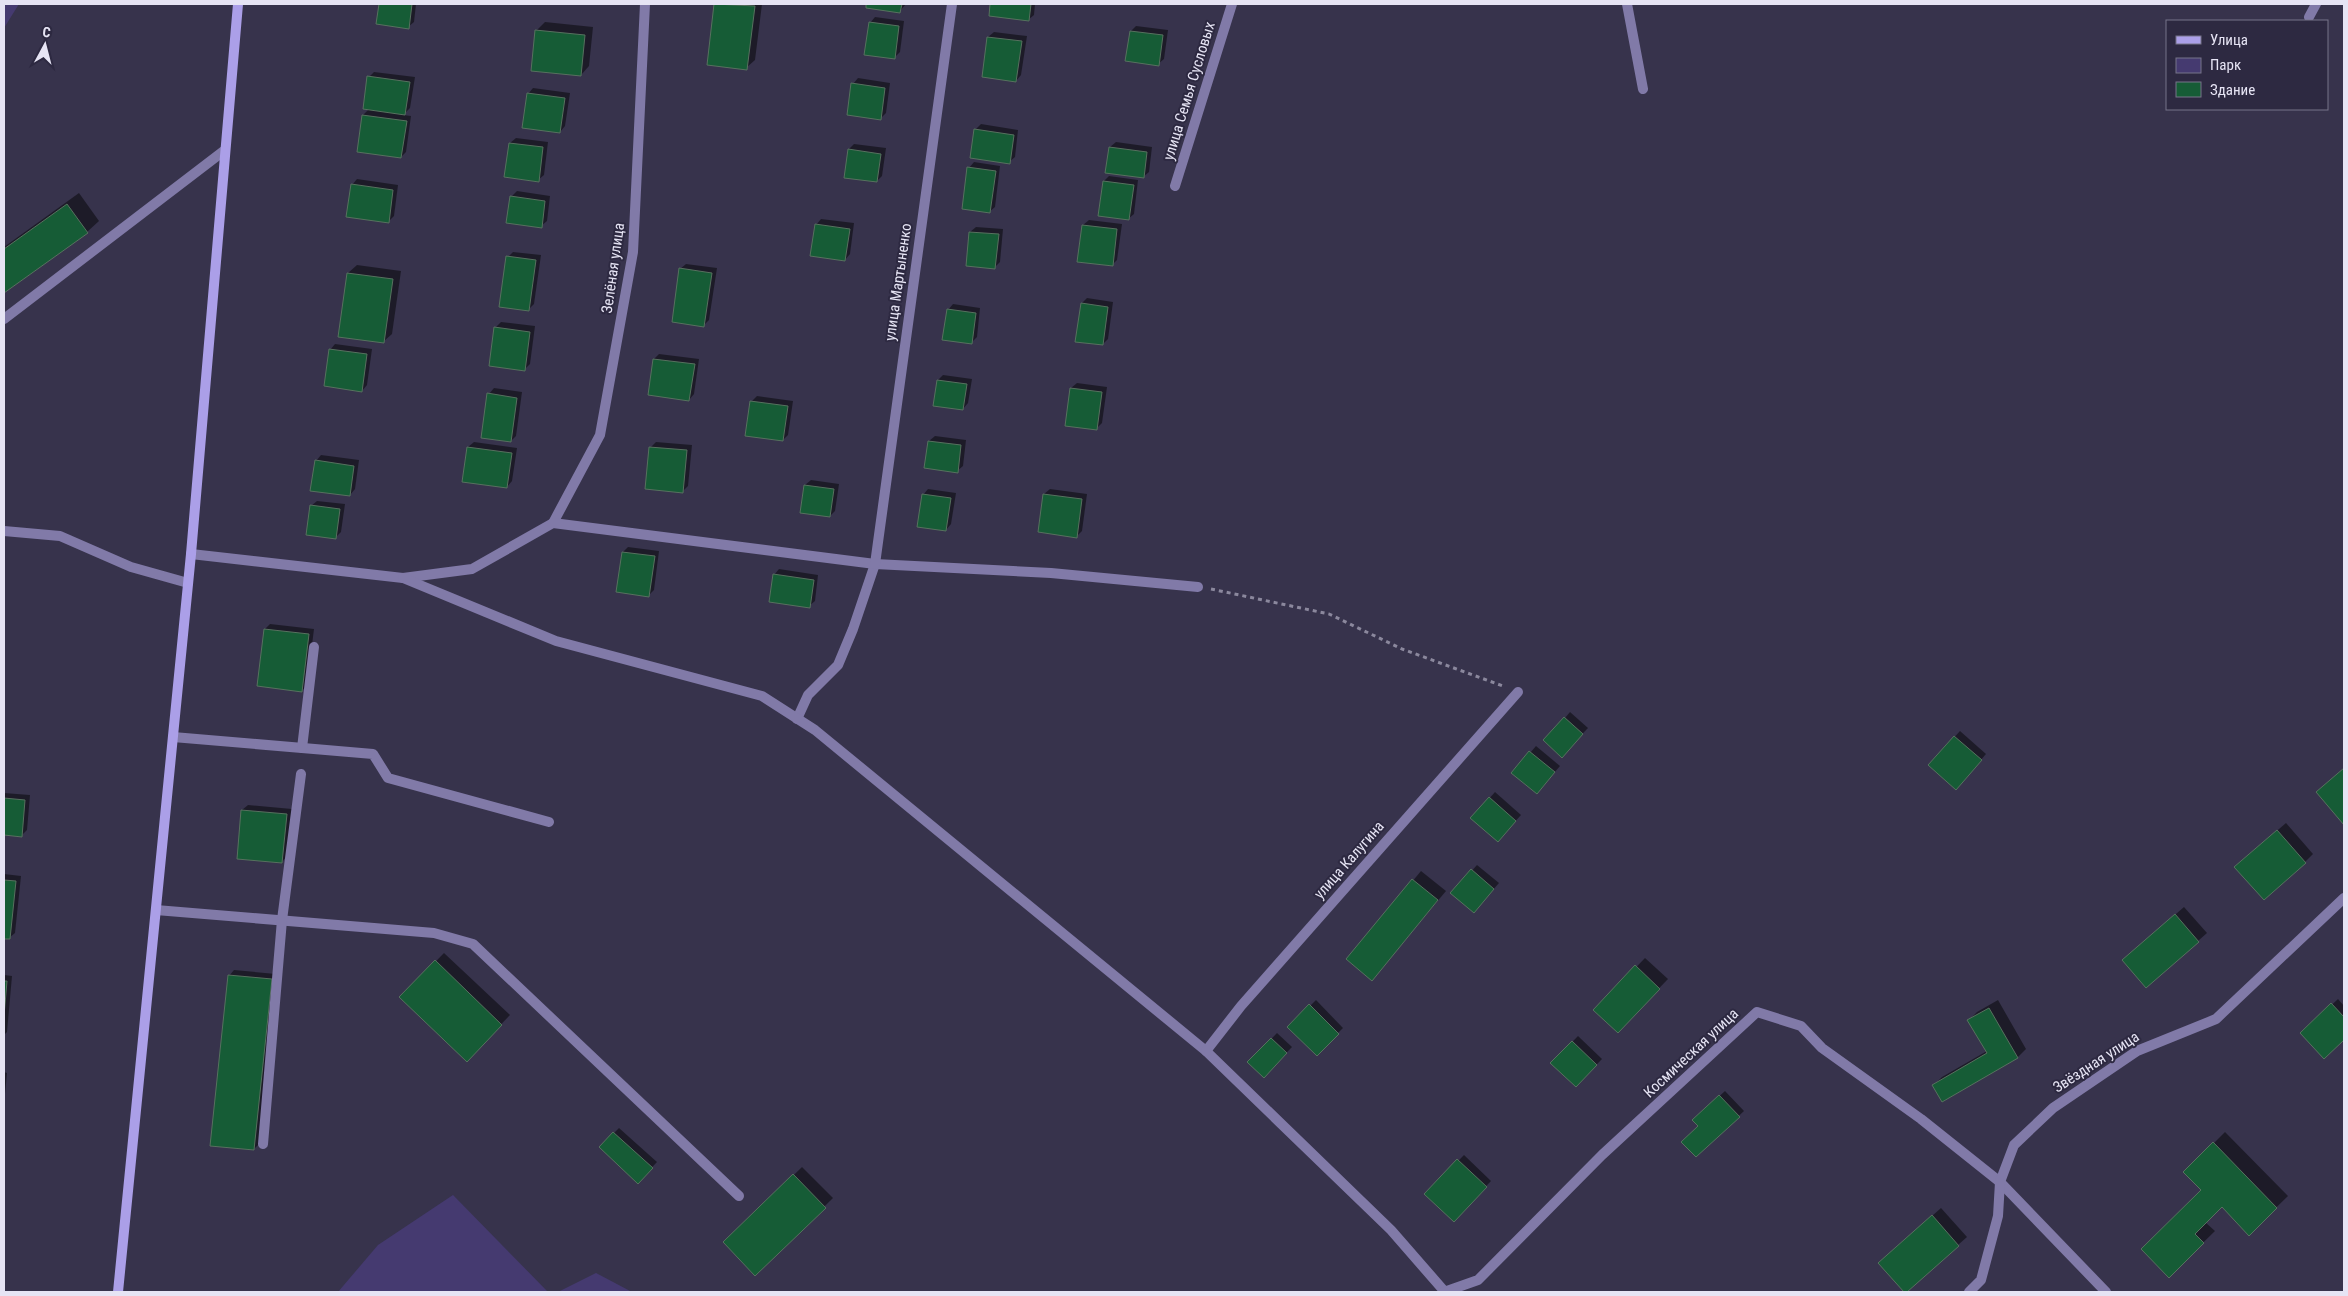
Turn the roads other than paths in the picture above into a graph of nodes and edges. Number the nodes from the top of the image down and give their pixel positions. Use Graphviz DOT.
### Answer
graph roads {
  1 [pos="238,4"];
  2 [pos="645,4"];
  3 [pos="952,4"];
  4 [pos="1232,4"];
  5 [pos="1627,4"];
  6 [pos="2316,4"];
  7 [pos="2309,17"];
  8 [pos="1643,89"];
  9 [pos="225,150"];
  10 [pos="1175,186"];
  11 [pos="4,319"];
  12 [pos="553,523"];
  13 [pos="4,531"];
  14 [pos="191,554"];
  15 [pos="874,564"];
  16 [pos="403,578"];
  17 [pos="188,584"];
  18 [pos="1198,586"];
  19 [pos="314,647"];
  20 [pos="1518,692"];
  21 [pos="797,719"];
  22 [pos="173,736"];
  23 [pos="302,748"];
  24 [pos="301,774"];
  25 [pos="549,822"];
  26 [pos="2344,898"];
  27 [pos="156,910"];
  28 [pos="282,920"];
  29 [pos="1206,1051"];
  30 [pos="263,1144"];
  31 [pos="2000,1182"];
  32 [pos="739,1196"];
  33 [pos="118,1292"];
  34 [pos="1445,1292"];
  35 [pos="1969,1292"];
  36 [pos="2106,1292"];
  1 -- 9 [label="main road"];
  2 -- 12 [label="street, Зелёная улица"];
  3 -- 15 [label="street, улица Мартыненко"];
  4 -- 10 [label="street, улица Семья Сусловых"];
  5 -- 8 [label="street"];
  6 -- 7 [label="street"];
  9 -- 11 [label="street"];
  9 -- 14 [label="main road"];
  12 -- 15 [label="street"];
  12 -- 16 [label="street"];
  13 -- 17 [label="street"];
  14 -- 16 [label="street"];
  14 -- 17 [label="main road"];
  15 -- 18 [label="street"];
  15 -- 21 [label="street, улица Мартыненко"];
  16 -- 21 [label="street"];
  17 -- 22 [label="main road"];
  19 -- 23 [label="street"];
  20 -- 29 [label="street, улица Калугина"];
  21 -- 29 [label="street"];
  22 -- 23 [label="street"];
  22 -- 27 [label="main road"];
  23 -- 25 [label="street"];
  24 -- 28 [label="street"];
  26 -- 31 [label="street, Звёздная улица"];
  27 -- 28 [label="street"];
  27 -- 33 [label="main road"];
  28 -- 30 [label="street"];
  28 -- 32 [label="street"];
  29 -- 34 [label="street"];
  31 -- 34 [label="street, Космическая улица"];
  31 -- 35 [label="street, Звёздная улица"];
  31 -- 36 [label="street"];
}
